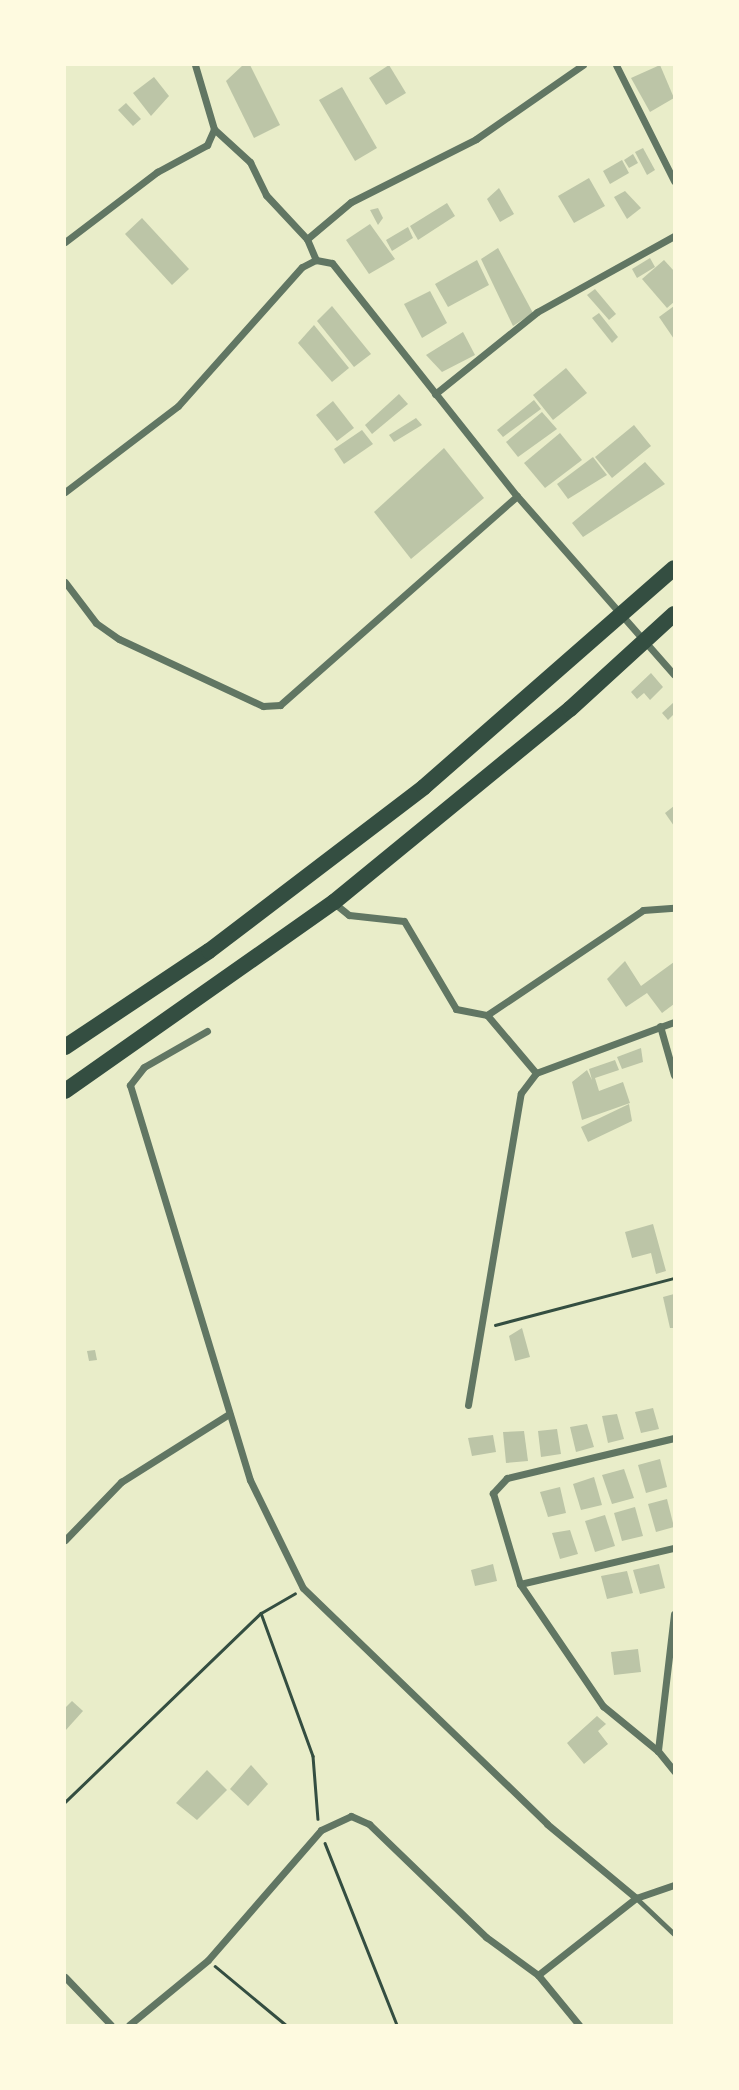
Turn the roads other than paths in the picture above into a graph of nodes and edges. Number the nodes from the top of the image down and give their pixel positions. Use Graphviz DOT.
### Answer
graph roads {
  1 [pos="195,65"];
  2 [pos="583,65"];
  3 [pos="615,65"];
  4 [pos="214,129"];
  5 [pos="674,181"];
  6 [pos="674,236"];
  7 [pos="307,239"];
  8 [pos="65,242"];
  9 [pos="316,260"];
  10 [pos="435,394"];
  11 [pos="65,492"];
  12 [pos="517,496"];
  13 [pos="674,568"];
  14 [pos="65,582"];
  15 [pos="674,614"];
  16 [pos="623,616"];
  17 [pos="645,641"];
  18 [pos="674,675"];
  19 [pos="334,902"];
  20 [pos="674,908"];
  21 [pos="487,1015"];
  22 [pos="674,1021"];
  23 [pos="660,1026"];
  24 [pos="207,1031"];
  25 [pos="65,1047"];
  26 [pos="536,1073"];
  27 [pos="674,1075"];
  28 [pos="65,1091"];
  29 [pos="468,1405"];
  30 [pos="229,1414"];
  31 [pos="674,1438"];
  32 [pos="65,1540"];
  33 [pos="674,1548"];
  34 [pos="520,1584"];
  35 [pos="674,1614"];
  36 [pos="658,1751"];
  37 [pos="674,1771"];
  38 [pos="674,1885"];
  39 [pos="636,1898"];
  40 [pos="674,1934"];
  41 [pos="538,1975"];
  42 [pos="65,1977"];
  43 [pos="111,2025"];
  44 [pos="129,2025"];
  45 [pos="579,2025"];
  1 -- 4 [label="street"];
  2 -- 7 [label="street"];
  3 -- 5 [label="street"];
  4 -- 7 [label="street"];
  4 -- 8 [label="street"];
  6 -- 10 [label="street"];
  7 -- 9 [label="street"];
  9 -- 10 [label="street"];
  9 -- 11 [label="street"];
  10 -- 12 [label="street"];
  12 -- 14 [label="street"];
  12 -- 16 [label="street"];
  13 -- 16 [label="main road"];
  15 -- 17 [label="main road"];
  16 -- 17 [label="street"];
  16 -- 25 [label="main road"];
  17 -- 18 [label="street"];
  17 -- 19 [label="main road"];
  19 -- 21 [label="street"];
  19 -- 28 [label="main road"];
  20 -- 21 [label="street"];
  21 -- 26 [label="street"];
  22 -- 23 [label="street"];
  23 -- 26 [label="street"];
  23 -- 27 [label="street"];
  24 -- 30 [label="street"];
  26 -- 29 [label="street"];
  30 -- 32 [label="street"];
  30 -- 39 [label="street"];
  31 -- 34 [label="street"];
  33 -- 34 [label="street"];
  34 -- 36 [label="street"];
  35 -- 36 [label="street"];
  36 -- 37 [label="street"];
  38 -- 39 [label="street"];
  39 -- 40 [label="lane"];
  39 -- 41 [label="street"];
  41 -- 44 [label="street"];
  41 -- 45 [label="street"];
  42 -- 43 [label="street"];
}
